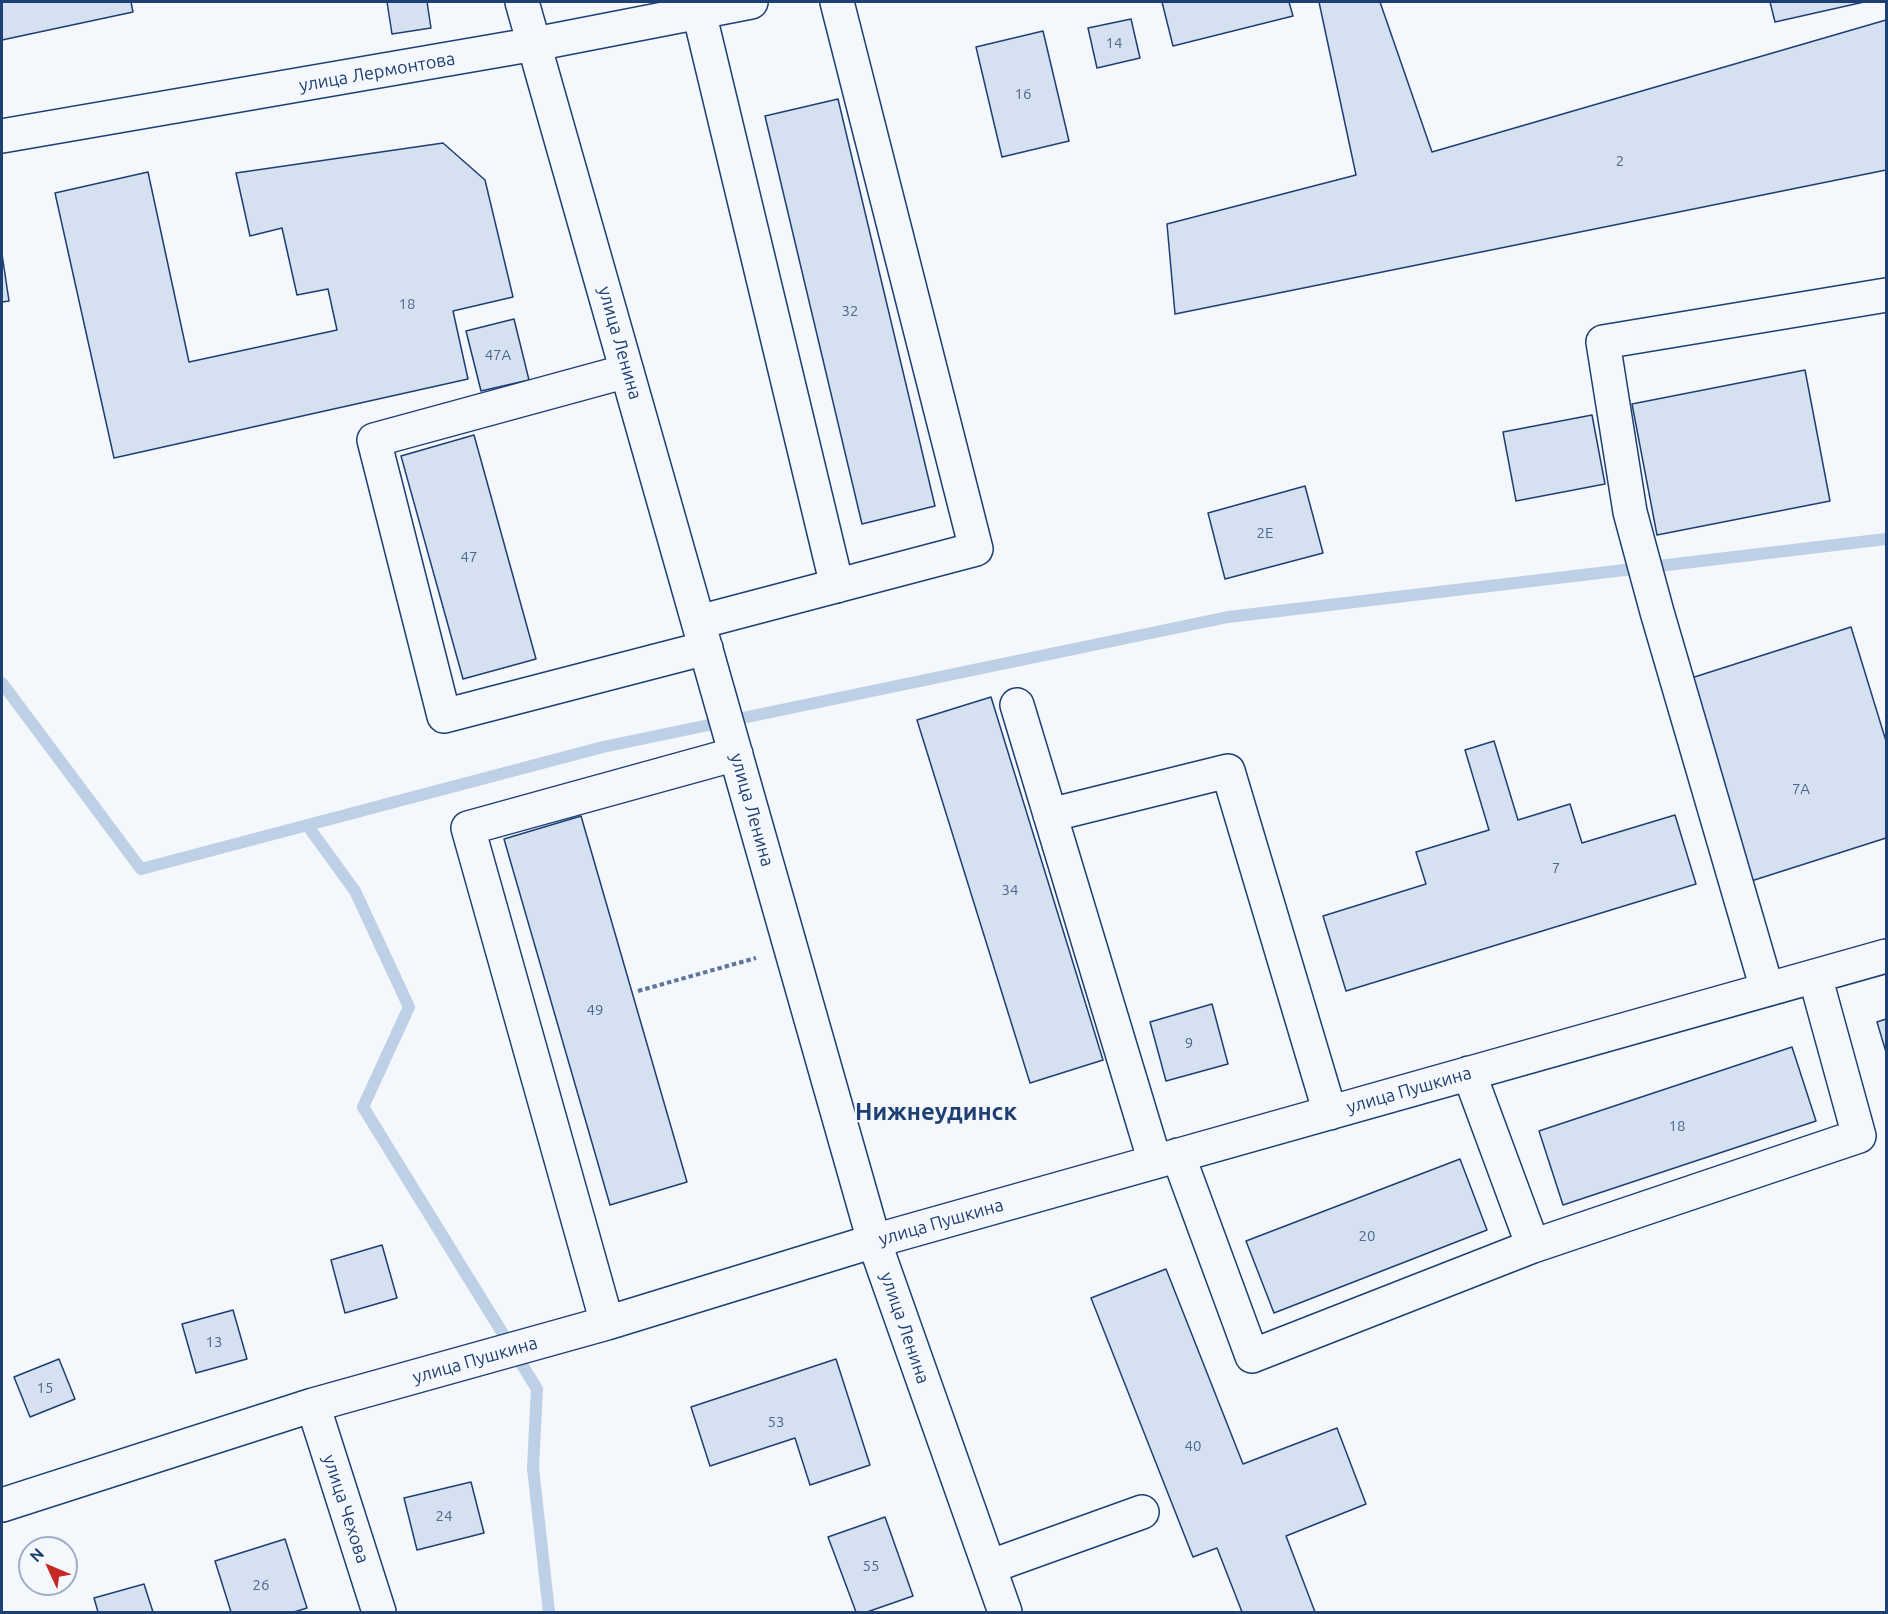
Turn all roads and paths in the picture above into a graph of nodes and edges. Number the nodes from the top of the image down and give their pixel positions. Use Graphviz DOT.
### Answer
graph roads {
  1 [pos="522,2"];
  2 [pos="751,2"];
  3 [pos="837,2"];
  4 [pos="699,12"];
  5 [pos="535,44"];
  6 [pos="2,136"];
  7 [pos="1887,295"];
  8 [pos="627,371"];
  9 [pos="837,586"];
  10 [pos="702,635"];
  11 [pos="1017,705"];
  12 [pos="736,754"];
  13 [pos="1050,815"];
  14 [pos="792,949"];
  15 [pos="1887,956"];
  16 [pos="1815,976"];
  17 [pos="1767,989"];
  18 [pos="638,991"];
  19 [pos="1469,1073"];
  20 [pos="1330,1113"];
  21 [pos="1166,1159"];
  22 [pos="874,1241"];
  23 [pos="1533,1246"];
  24 [pos="607,1323"];
  25 [pos="313,1405"];
  26 [pos="2,1505"];
  27 [pos="1142,1512"];
  28 [pos="988,1567"];
  29 [pos="379,1612"];
  30 [pos="1005,1612"];
  1 -- 5 [label="street, улица Ленина"];
  2 -- 4 [label="street, улица Лермонтова"];
  3 -- 9 [label="street"];
  4 -- 5 [label="street, улица Лермонтова"];
  4 -- 9 [label="street"];
  5 -- 6 [label="street, улица Лермонтова"];
  5 -- 8 [label="street, улица Ленина"];
  7 -- 17 [label="street"];
  8 -- 10 [label="street, улица Ленина"];
  8 -- 10 [label="street"];
  9 -- 10 [label="street"];
  10 -- 12 [label="street, улица Ленина"];
  11 -- 13 [label="street"];
  12 -- 14 [label="street, улица Ленина"];
  12 -- 24 [label="street"];
  13 -- 20 [label="street"];
  13 -- 21 [label="street"];
  14 -- 18 [label="path"];
  14 -- 22 [label="street, улица Ленина"];
  15 -- 16 [label="street, улица Пушкина"];
  16 -- 17 [label="street, улица Пушкина"];
  16 -- 23 [label="street"];
  17 -- 19 [label="street, улица Пушкина"];
  19 -- 20 [label="street, улица Пушкина"];
  19 -- 23 [label="street"];
  20 -- 21 [label="street, улица Пушкина"];
  21 -- 22 [label="street, улица Пушкина"];
  21 -- 23 [label="street"];
  22 -- 24 [label="street, улица Пушкина"];
  22 -- 28 [label="street, улица Ленина"];
  24 -- 25 [label="street, улица Пушкина"];
  25 -- 26 [label="street, улица Пушкина"];
  25 -- 29 [label="street, улица Чехова"];
  27 -- 28 [label="street"];
  28 -- 30 [label="street, улица Ленина"];
}
